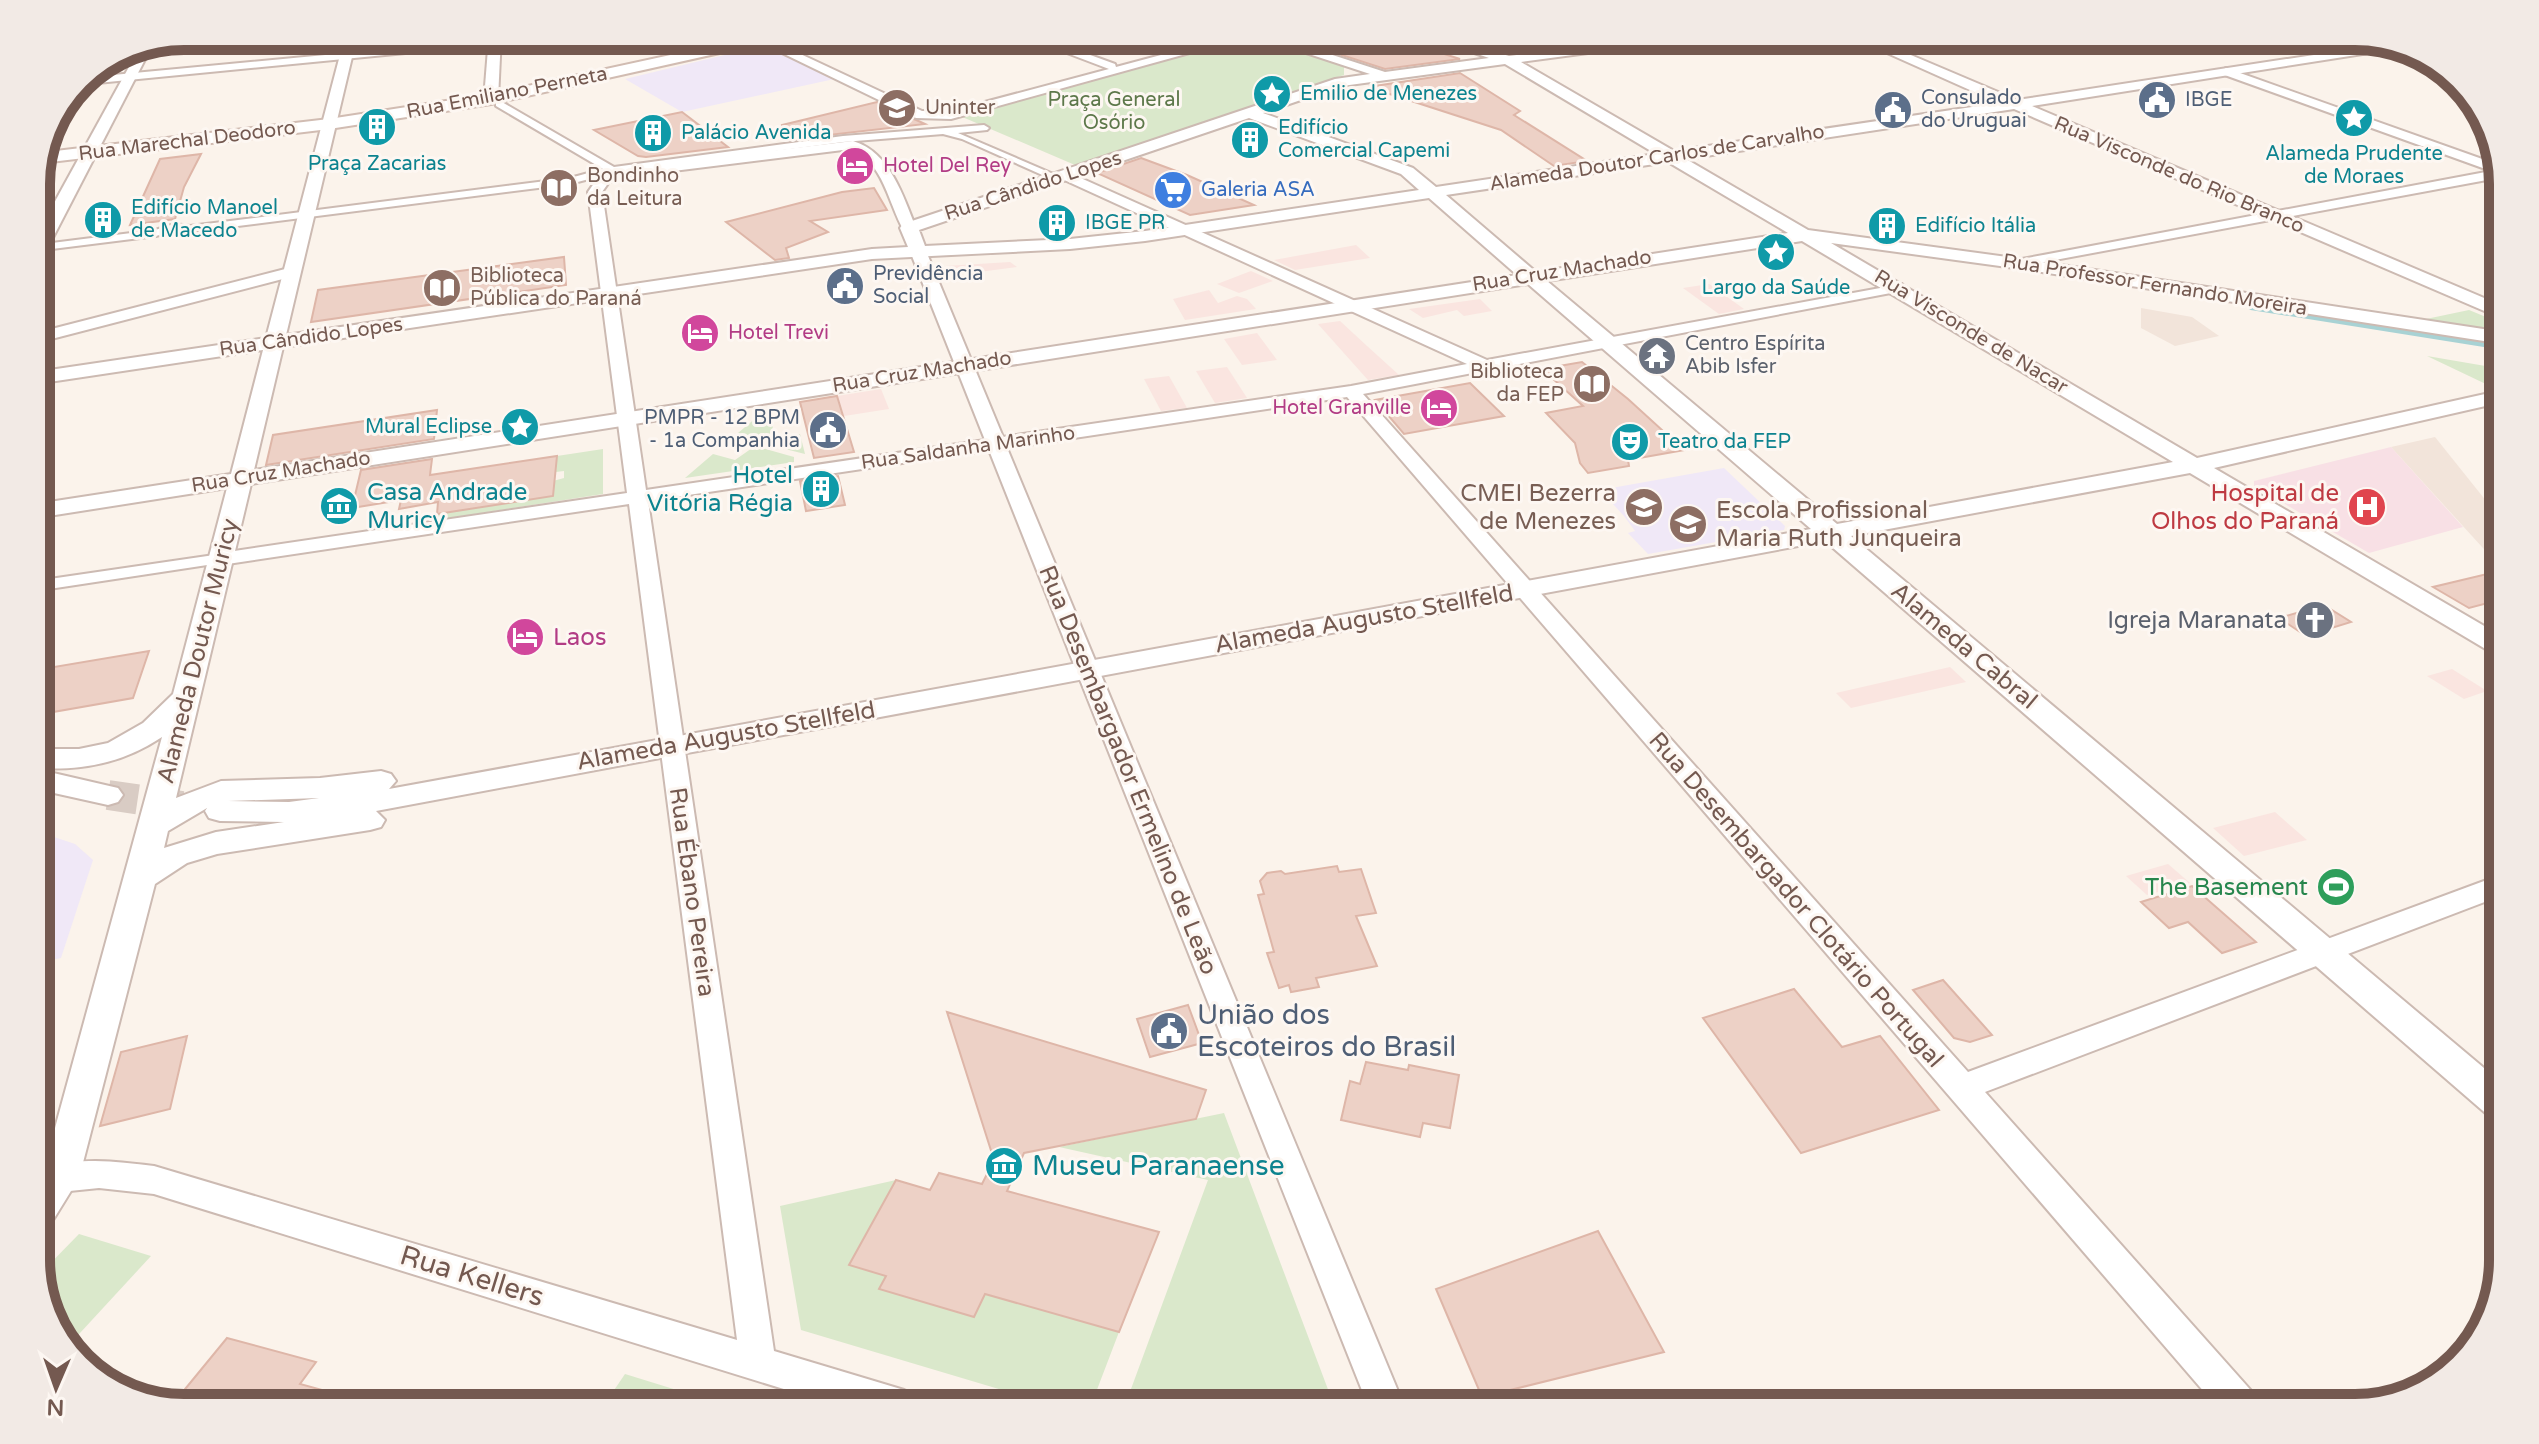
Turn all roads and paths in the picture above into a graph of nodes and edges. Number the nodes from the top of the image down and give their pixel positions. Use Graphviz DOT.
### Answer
graph roads {
  1 [pos="347,50"];
  2 [pos="403,50"];
  3 [pos="494,50"];
  4 [pos="708,50"];
  5 [pos="782,50"];
  6 [pos="1067,50"];
  7 [pos="1193,50"];
  8 [pos="1304,50"];
  9 [pos="1477,50"];
  10 [pos="1576,50"];
  11 [pos="1888,50"];
  12 [pos="2369,51"];
  13 [pos="345,57"];
  14 [pos="140,58"];
  15 [pos="1506,59"];
  16 [pos="1336,60"];
  17 [pos="1111,66"];
  18 [pos="2226,72"];
  19 [pos="1387,75"];
  20 [pos="129,78"];
  21 [pos="101,80"];
  22 [pos="1340,82"];
  23 [pos="495,102"];
  24 [pos="2014,104"];
  25 [pos="1249,113"];
  26 [pos="329,124"];
  27 [pos="984,128"];
  28 [pos="941,130"];
  29 [pos="90,152"];
  30 [pos="1672,156"];
  31 [pos="54,157"];
  32 [pos="2488,167"];
  33 [pos="612,170"];
  34 [pos="2489,174"];
  35 [pos="1059,176"];
  36 [pos="594,179"];
  37 [pos="1432,192"];
  38 [pos="307,214"];
  39 [pos="2275,216"];
  40 [pos="50,225"];
  41 [pos="1185,230"];
  42 [pos="1807,235"];
  43 [pos="913,239"];
  44 [pos="50,247"];
  45 [pos="2022,264"];
  46 [pos="293,272"];
  47 [pos="1530,276"];
  48 [pos="1896,287"];
  49 [pos="609,293"];
  50 [pos="1350,304"];
  51 [pos="2489,307"];
  52 [pos="50,334"];
  53 [pos="2489,336"];
  54 [pos="1608,342"];
  55 [pos="275,343"];
  56 [pos="964,365"];
  57 [pos="1486,366"];
  58 [pos="50,376"];
  59 [pos="1351,391"];
  60 [pos="2489,399"];
  61 [pos="626,418"];
  62 [pos="996,444"];
  63 [pos="2196,465"];
  64 [pos="241,479"];
  65 [pos="637,497"];
  66 [pos="50,509"];
  67 [pos="1831,533"];
  68 [pos="221,559"];
  69 [pos="50,584"];
  70 [pos="1524,589"];
  71 [pos="2489,640"];
  72 [pos="1088,670"];
  73 [pos="186,696"];
  74 [pos="672,746"];
  75 [pos="50,759"];
  76 [pos="50,782"];
  77 [pos="108,795"];
  78 [pos="220,811"];
  79 [pos="154,826"];
  80 [pos="141,878"];
  81 [pos="2489,889"];
  82 [pos="2322,952"];
  83 [pos="1961,1088"];
  84 [pos="2489,1094"];
  85 [pos="50,1174"];
  86 [pos="50,1180"];
  87 [pos="758,1364"];
  88 [pos="858,1394"];
  89 [pos="1381,1394"];
  90 [pos="2230,1394"];
  1 -- 13 [label="street, Alameda Doutor Muricy"];
  2 -- 13 [label="street"];
  3 -- 23 [label="street"];
  4 -- 23 [label="main road, Rua Emiliano Perneta"];
  5 -- 7 [label="street"];
  6 -- 17 [label="street"];
  8 -- 16 [label="street"];
  9 -- 15 [label="street, Rua Visconde de Nacar"];
  10 -- 15 [label="street, Rua Cândido Lopes"];
  11 -- 24 [label="street, Rua Visconde do Rio Branco"];
  12 -- 18 [label="street, Alameda Doutor Carlos de Carvalho"];
  13 -- 20 [label="street"];
  13 -- 26 [label="street, Alameda Doutor Muricy"];
  14 -- 20 [label="street"];
  15 -- 19 [label="street, Rua Cândido Lopes"];
  15 -- 30 [label="street, Rua Visconde de Nacar"];
  16 -- 19 [label="street"];
  16 -- 22 [label="street"];
  18 -- 24 [label="street, Alameda Doutor Carlos de Carvalho"];
  18 -- 32 [label="street"];
  19 -- 22 [label="street, Rua Cândido Lopes"];
  20 -- 21 [label="street"];
  20 -- 29 [label="street"];
  22 -- 25 [label="street, Rua Cândido Lopes"];
  23 -- 26 [label="main road, Rua Emiliano Perneta"];
  23 -- 33 [label="street"];
  24 -- 30 [label="street, Alameda Doutor Carlos de Carvalho"];
  24 -- 39 [label="street, Rua Visconde do Rio Branco"];
  25 -- 35 [label="street, Rua Cândido Lopes"];
  25 -- 37 [label="street, Alameda Cabral"];
  26 -- 29 [label="main road, Rua Marechal Deodoro"];
  26 -- 38 [label="street, Alameda Doutor Muricy"];
  27 -- 28 [label="street"];
  28 -- 33 [label="street"];
  28 -- 35 [label="street"];
  29 -- 31 [label="main road, Rua Marechal Deodoro"];
  29 -- 40 [label="street"];
  30 -- 37 [label="street, Alameda Doutor Carlos de Carvalho"];
  30 -- 42 [label="street, Rua Visconde de Nacar"];
  33 -- 36 [label="street"];
  34 -- 39 [label="street"];
  35 -- 41 [label="street"];
  35 -- 43 [label="street, Rua Cândido Lopes"];
  36 -- 38 [label="street"];
  36 -- 43 [label="street, Rua Desembargador Ermelino de Leão"];
  36 -- 49 [label="street, Rua Ébano Pereira"];
  37 -- 41 [label="street, Alameda Doutor Carlos de Carvalho"];
  37 -- 47 [label="street, Alameda Cabral"];
  38 -- 44 [label="street"];
  38 -- 46 [label="street, Alameda Doutor Muricy"];
  39 -- 45 [label="street"];
  39 -- 51 [label="street, Rua Visconde do Rio Branco"];
  41 -- 43 [label="street, Alameda Doutor Carlos de Carvalho"];
  41 -- 50 [label="street"];
  42 -- 45 [label="street, Rua Professor Fernando Moreira"];
  42 -- 47 [label="street, Rua Cruz Machado"];
  42 -- 48 [label="street, Rua Visconde de Nacar"];
  43 -- 49 [label="street, Rua Cândido Lopes"];
  43 -- 56 [label="street, Rua Desembargador Ermelino de Leão"];
  45 -- 53 [label="street, Rua Professor Fernando Moreira"];
  46 -- 52 [label="street"];
  46 -- 55 [label="street, Alameda Doutor Muricy"];
  47 -- 50 [label="street, Rua Cruz Machado"];
  47 -- 54 [label="street, Alameda Cabral"];
  48 -- 54 [label="street, Rua Saldanha Marinho"];
  48 -- 63 [label="street, Rua Visconde de Nacar"];
  49 -- 55 [label="street, Rua Cândido Lopes"];
  49 -- 61 [label="street, Rua Ébano Pereira"];
  50 -- 56 [label="street, Rua Cruz Machado"];
  50 -- 57 [label="street"];
  54 -- 57 [label="street, Rua Saldanha Marinho"];
  54 -- 67 [label="street, Alameda Cabral"];
  55 -- 58 [label="street, Rua Cândido Lopes"];
  55 -- 64 [label="street, Alameda Doutor Muricy"];
  56 -- 61 [label="street, Rua Cruz Machado"];
  56 -- 62 [label="street, Rua Desembargador Ermelino de Leão"];
  57 -- 59 [label="street, Rua Saldanha Marinho"];
  59 -- 62 [label="street, Rua Saldanha Marinho"];
  59 -- 70 [label="street, Rua Desembargador Clotário Portugal"];
  60 -- 63 [label="street, Alameda Augusto Stellfeld"];
  61 -- 64 [label="street, Rua Cruz Machado"];
  61 -- 65 [label="street, Rua Ébano Pereira"];
  62 -- 65 [label="street, Rua Saldanha Marinho"];
  62 -- 72 [label="street, Rua Desembargador Ermelino de Leão"];
  63 -- 67 [label="street, Alameda Augusto Stellfeld"];
  63 -- 71 [label="street, Rua Visconde de Nacar"];
  64 -- 66 [label="street, Rua Cruz Machado"];
  64 -- 68 [label="street, Alameda Doutor Muricy"];
  65 -- 68 [label="street, Rua Saldanha Marinho"];
  65 -- 74 [label="street, Rua Ébano Pereira"];
  67 -- 70 [label="street, Alameda Augusto Stellfeld"];
  67 -- 82 [label="street, Alameda Cabral"];
  68 -- 69 [label="street, Rua Saldanha Marinho"];
  68 -- 73 [label="street, Alameda Doutor Muricy"];
  70 -- 72 [label="street, Alameda Augusto Stellfeld"];
  70 -- 83 [label="street, Rua Desembargador Clotário Portugal"];
  72 -- 74 [label="street, Alameda Augusto Stellfeld"];
  72 -- 89 [label="street, Rua Desembargador Ermelino de Leão"];
  73 -- 75 [label="street"];
  73 -- 79 [label="street, Alameda Doutor Muricy"];
  74 -- 78 [label="street, Alameda Augusto Stellfeld"];
  74 -- 79 [label="street"];
  74 -- 80 [label="street"];
  74 -- 87 [label="street, Rua Ébano Pereira"];
  76 -- 77 [label="street"];
  79 -- 80 [label="street, Alameda Doutor Muricy"];
  80 -- 85 [label="street, Alameda Doutor Muricy"];
  81 -- 82 [label="street"];
  82 -- 83 [label="street"];
  82 -- 84 [label="street, Alameda Cabral"];
  83 -- 90 [label="street, Rua Desembargador Clotário Portugal"];
  86 -- 87 [label="street, Rua Kellers"];
  87 -- 88 [label="street, Rua Kellers"];
}
